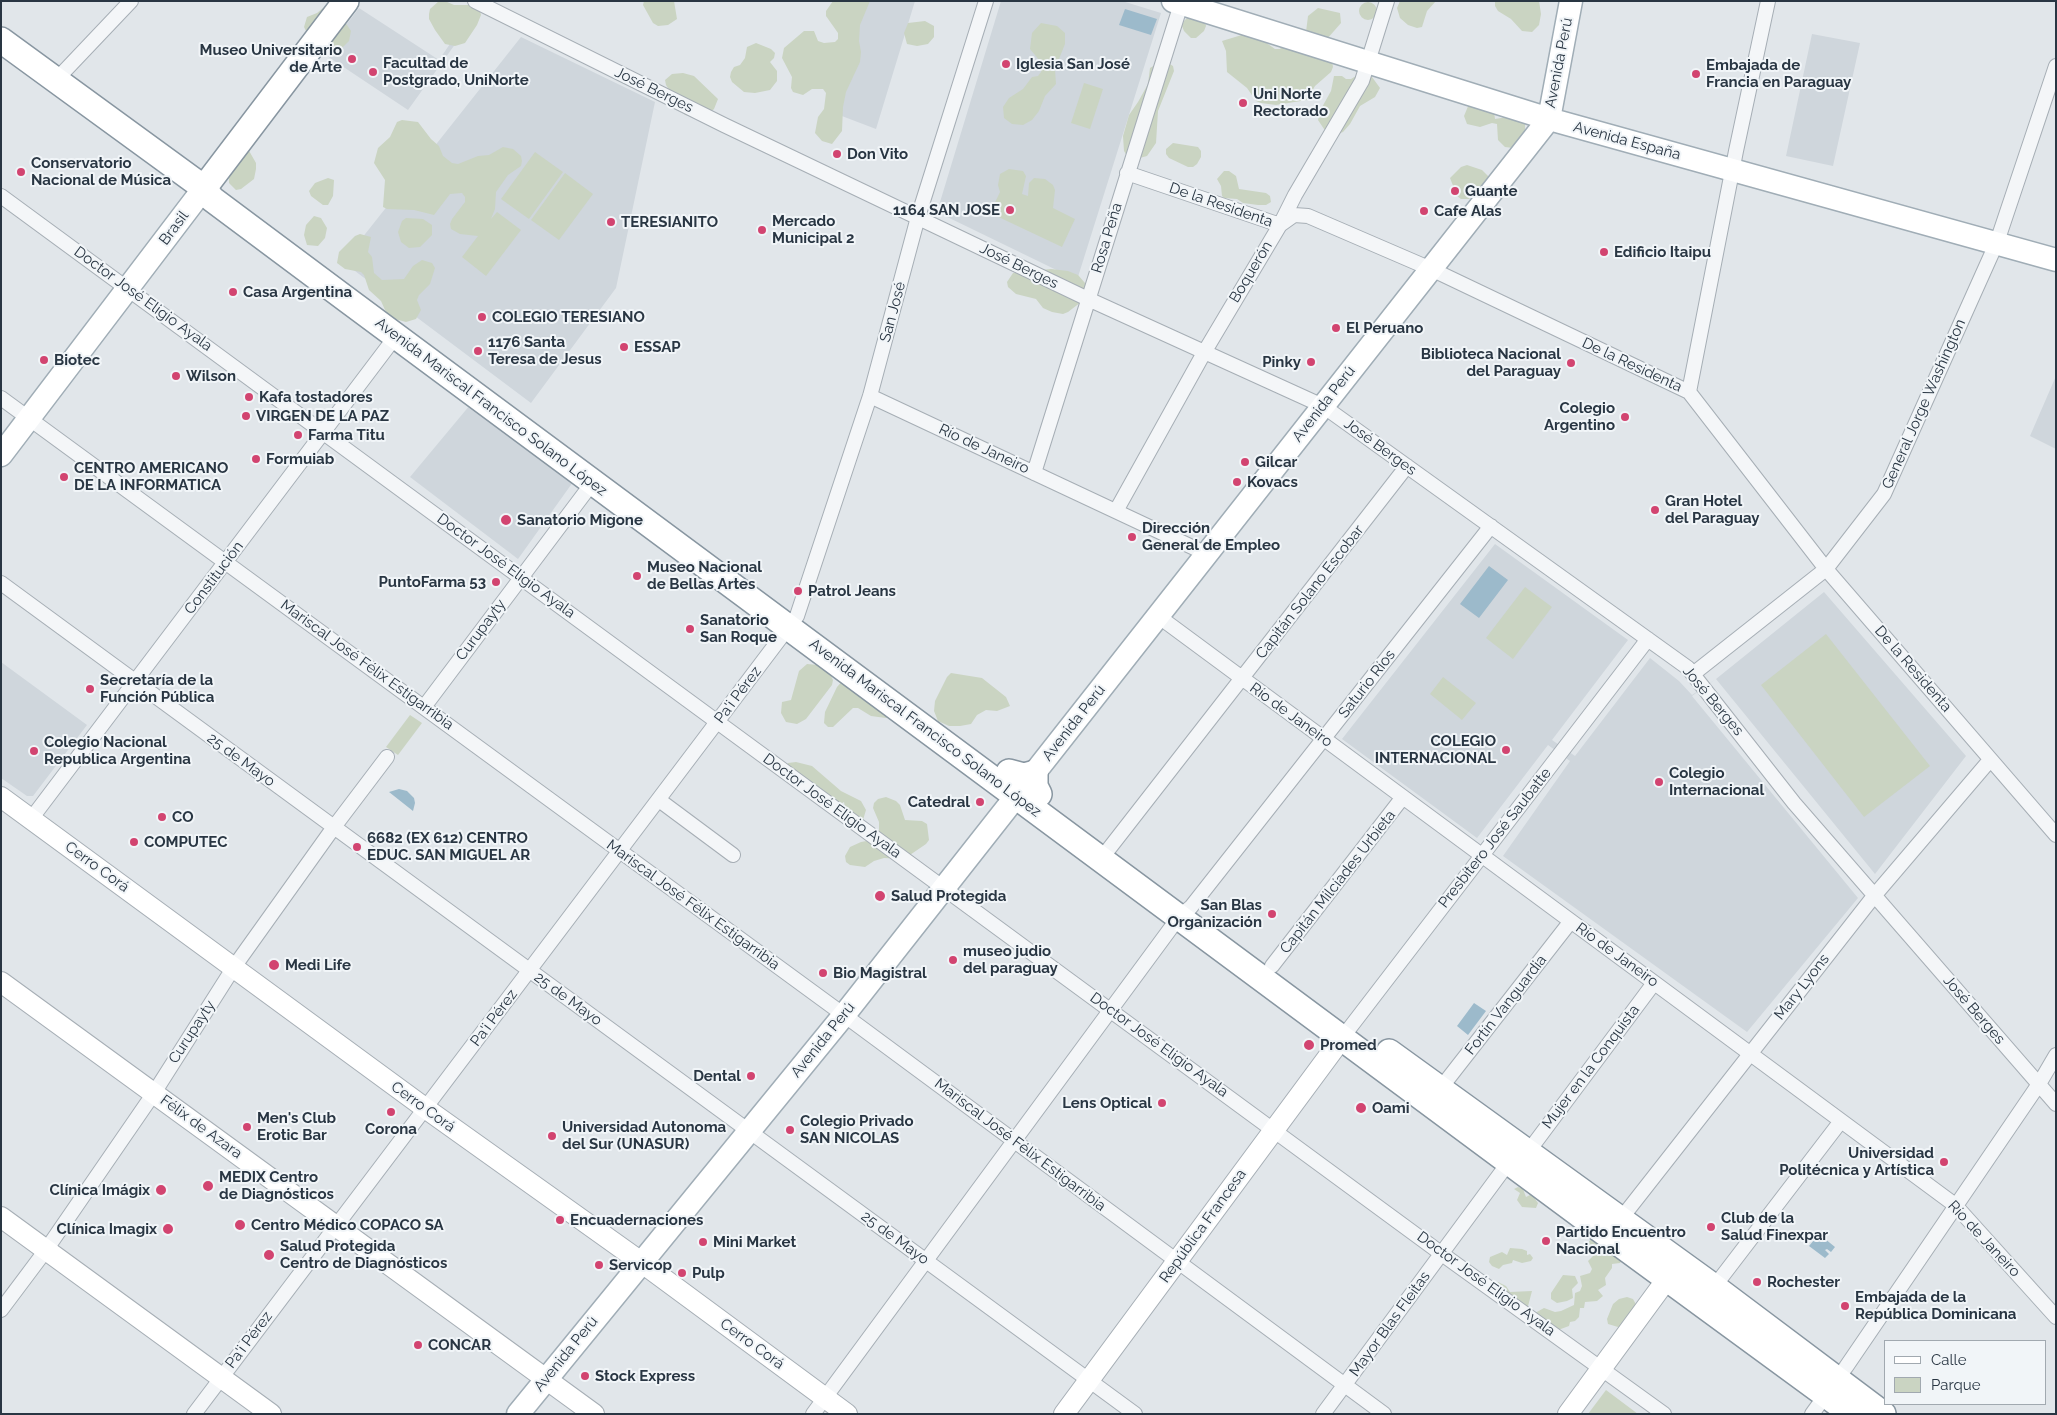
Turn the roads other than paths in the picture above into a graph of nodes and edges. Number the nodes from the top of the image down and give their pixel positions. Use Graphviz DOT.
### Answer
graph roads {
  1 [pos="131,1"];
  2 [pos="346,1"];
  3 [pos="475,1"];
  4 [pos="986,1"];
  5 [pos="1387,1"];
  6 [pos="1571,1"];
  7 [pos="1768,1"];
  8 [pos="1177,2"];
  9 [pos="1,40"];
  10 [pos="1371,63"];
  11 [pos="2056,66"];
  12 [pos="56,80"];
  13 [pos="1547,118"];
  14 [pos="1729,169"];
  15 [pos="1127,173"];
  16 [pos="204,188"];
  17 [pos="1295,195"];
  18 [pos="1,196"];
  19 [pos="1301,214"];
  20 [pos="918,217"];
  21 [pos="1280,225"];
  22 [pos="1995,238"];
  23 [pos="2056,260"];
  24 [pos="1433,266"];
  25 [pos="128,288"];
  26 [pos="1088,299"];
  27 [pos="396,336"];
  28 [pos="1205,351"];
  29 [pos="480,383"];
  30 [pos="1689,392"];
  31 [pos="870,396"];
  32 [pos="1,398"];
  33 [pos="1323,406"];
  34 [pos="29,418"];
  35 [pos="324,432"];
  36 [pos="1,455"];
  37 [pos="1407,466"];
  38 [pos="1034,473"];
  39 [pos="593,482"];
  40 [pos="1116,511"];
  41 [pos="1491,526"];
  42 [pos="1206,554"];
  43 [pos="225,563"];
  44 [pos="1826,569"];
  45 [pos="521,577"];
  46 [pos="1,583"];
  47 [pos="1158,616"];
  48 [pos="793,622"];
  49 [pos="1648,639"];
  50 [pos="1693,674"];
  51 [pos="1242,678"];
  52 [pos="135,682"];
  53 [pos="424,707"];
  54 [pos="718,722"];
  55 [pos="1324,738"];
  56 [pos="387,757"];
  57 [pos="1990,760"];
  58 [pos="1021,789"];
  59 [pos="1,797"];
  60 [pos="1403,797"];
  61 [pos="659,800"];
  62 [pos="31,819"];
  63 [pos="334,827"];
  64 [pos="2056,835"];
  65 [pos="620,851"];
  66 [pos="1106,853"];
  67 [pos="732,854"];
  68 [pos="1481,855"];
  69 [pos="944,888"];
  70 [pos="1874,896"];
  71 [pos="1185,912"];
  72 [pos="1571,921"];
  73 [pos="1272,966"];
  74 [pos="234,967"];
  75 [pos="529,971"];
  76 [pos="1,982"];
  77 [pos="1654,983"];
  78 [pos="1315,997"];
  79 [pos="1110,1010"];
  80 [pos="844,1015"];
  81 [pos="1347,1031"];
  82 [pos="1750,1054"];
  83 [pos="2056,1054"];
  84 [pos="2039,1084"];
  85 [pos="1440,1089"];
  86 [pos="154,1093"];
  87 [pos="2056,1104"];
  88 [pos="425,1108"];
  89 [pos="1841,1121"];
  90 [pos="1274,1130"];
  91 [pos="748,1132"];
  92 [pos="1014,1141"];
  93 [pos="1519,1157"];
  94 [pos="1955,1205"];
  95 [pos="1,1217"];
  96 [pos="1620,1220"];
  97 [pos="336,1226"];
  98 [pos="46,1250"];
  99 [pos="1442,1254"];
  100 [pos="926,1261"];
  101 [pos="1177,1261"];
  102 [pos="641,1262"];
  103 [pos="1667,1279"];
  104 [pos="1714,1287"];
  105 [pos="1,1310"];
  106 [pos="2056,1317"];
  107 [pos="1602,1368"];
  108 [pos="222,1377"];
  109 [pos="546,1378"];
  110 [pos="1089,1380"];
  111 [pos="1344,1385"];
  112 [pos="1825,1396"];
  113 [pos="825,1398"];
  114 [pos="194,1414"];
  115 [pos="271,1414"];
  116 [pos="518,1414"];
  117 [pos="594,1414"];
  118 [pos="814,1414"];
  119 [pos="847,1414"];
  120 [pos="1064,1414"];
  121 [pos="1135,1414"];
  122 [pos="1323,1414"];
  123 [pos="1384,1414"];
  124 [pos="1568,1414"];
  125 [pos="1664,1414"];
  126 [pos="1852,1414"];
  127 [pos="1871,1414"];
  128 [pos="1883,1414"];
  1 -- 12 [label="street"];
  2 -- 16 [label="highway, Brasil"];
  3 -- 20 [label="street, José Berges"];
  4 -- 20 [label="street, San José"];
  5 -- 10 [label="street, Boquerón"];
  6 -- 13 [label="main road, Avenida Perú"];
  7 -- 14 [label="street"];
  8 -- 10 [label="main road, Avenida España"];
  8 -- 15 [label="street, Rosa Peña"];
  9 -- 12 [label="highway, Avenida Mariscal Francisco Solano López"];
  10 -- 13 [label="main road, Avenida España"];
  10 -- 17 [label="street, Boquerón"];
  11 -- 22 [label="street, General Jorge Washington"];
  12 -- 16 [label="highway, Avenida Mariscal Francisco Solano López"];
  13 -- 14 [label="main road, Avenida España"];
  13 -- 24 [label="main road, Avenida Perú"];
  14 -- 22 [label="main road, Avenida España"];
  14 -- 30 [label="street"];
  15 -- 21 [label="street, De la Residenta"];
  15 -- 26 [label="street, Rosa Peña"];
  16 -- 25 [label="main road, Brasil"];
  16 -- 27 [label="highway, Avenida Mariscal Francisco Solano López"];
  16 -- 29 [label="highway, Avenida Mariscal Francisco Solano López"];
  17 -- 19 [label="street"];
  17 -- 21 [label="street, Boquerón"];
  18 -- 25 [label="street, Doctor José Eligio Ayala"];
  19 -- 21 [label="street, De la Residenta"];
  19 -- 24 [label="street, De la Residenta"];
  20 -- 26 [label="street, José Berges"];
  20 -- 31 [label="street, San José"];
  21 -- 28 [label="street, Boquerón"];
  22 -- 23 [label="main road, Avenida España"];
  22 -- 44 [label="street, General Jorge Washington"];
  24 -- 30 [label="street, De la Residenta"];
  24 -- 33 [label="main road, Avenida Perú"];
  25 -- 34 [label="main road, Brasil"];
  25 -- 35 [label="street, Doctor José Eligio Ayala"];
  26 -- 28 [label="street, José Berges"];
  26 -- 38 [label="street, Rosa Peña"];
  27 -- 29 [label="highway"];
  27 -- 35 [label="street, Constitución"];
  27 -- 39 [label="highway, Avenida Mariscal Francisco Solano López"];
  28 -- 33 [label="street, José Berges"];
  28 -- 40 [label="street, Boquerón"];
  29 -- 48 [label="highway, Avenida Mariscal Francisco Solano López"];
  30 -- 44 [label="street, De la Residenta"];
  31 -- 38 [label="street, Río de Janeiro"];
  31 -- 48 [label="street, San José"];
  32 -- 34 [label="street, Mariscal José Félix Estigarribia"];
  33 -- 37 [label="street, José Berges"];
  33 -- 42 [label="main road, Avenida Perú"];
  34 -- 36 [label="main road, Brasil"];
  34 -- 43 [label="street, Mariscal José Félix Estigarribia"];
  35 -- 43 [label="street, Constitución"];
  35 -- 45 [label="street, Doctor José Eligio Ayala"];
  37 -- 41 [label="street, José Berges"];
  37 -- 51 [label="street, Capitán Solano Escobar"];
  38 -- 40 [label="street, Río de Janeiro"];
  39 -- 45 [label="street, Curupayty"];
  39 -- 48 [label="highway, Avenida Mariscal Francisco Solano López"];
  40 -- 42 [label="street, Río de Janeiro"];
  41 -- 49 [label="street, José Berges"];
  41 -- 55 [label="street, Saturio Ríos"];
  42 -- 47 [label="main road, Avenida Perú"];
  43 -- 52 [label="street, Constitución"];
  43 -- 53 [label="street, Mariscal José Félix Estigarribia"];
  44 -- 50 [label="street, General Jorge Washington"];
  44 -- 57 [label="street, De la Residenta"];
  45 -- 53 [label="street, Curupayty"];
  45 -- 54 [label="street, Doctor José Eligio Ayala"];
  46 -- 52 [label="street, 25 de Mayo"];
  47 -- 51 [label="street, Río de Janeiro"];
  47 -- 58 [label="main road, Avenida Perú"];
  48 -- 54 [label="street, Pa'i Pérez"];
  48 -- 58 [label="highway, Avenida Mariscal Francisco Solano López"];
  48 -- 58 [label="highway, Avenida Mariscal Francisco Solano López"];
  49 -- 50 [label="street, José Berges"];
  49 -- 68 [label="street, Presbítero José Saubatte"];
  50 -- 70 [label="street, José Berges"];
  51 -- 55 [label="street, Río de Janeiro"];
  51 -- 66 [label="street, Capitán Solano Escobar"];
  52 -- 62 [label="street, Constitución"];
  52 -- 63 [label="street, 25 de Mayo"];
  53 -- 65 [label="street, Mariscal José Félix Estigarribia"];
  54 -- 61 [label="street, Pa'i Pérez"];
  54 -- 69 [label="street, Doctor José Eligio Ayala"];
  55 -- 60 [label="street, Río de Janeiro"];
  55 -- 71 [label="street, Saturio Ríos"];
  56 -- 63 [label="street, Curupayty"];
  57 -- 64 [label="street, De la Residenta"];
  57 -- 70 [label="street, Mary Lyons"];
  58 -- 66 [label="highway"];
  58 -- 69 [label="main road, Avenida Perú"];
  59 -- 62 [label="street, Cerro Corá"];
  60 -- 68 [label="street, Río de Janeiro"];
  60 -- 73 [label="street, Capitán Milcíades Urbieta"];
  61 -- 65 [label="street, Pa'i Pérez"];
  61 -- 67 [label="street"];
  62 -- 74 [label="street, Cerro Corá"];
  63 -- 74 [label="street, Curupayty"];
  63 -- 75 [label="street, 25 de Mayo"];
  65 -- 75 [label="street, Pa'i Pérez"];
  65 -- 80 [label="street, Mariscal José Félix Estigarribia"];
  66 -- 71 [label="highway"];
  66 -- 71 [label="highway"];
  68 -- 72 [label="street, Río de Janeiro"];
  68 -- 81 [label="street, Presbítero José Saubatte"];
  69 -- 79 [label="street, Doctor José Eligio Ayala"];
  69 -- 80 [label="main road, Avenida Perú"];
  70 -- 82 [label="street, Mary Lyons"];
  70 -- 84 [label="street, José Berges"];
  71 -- 73 [label="highway"];
  71 -- 78 [label="highway"];
  71 -- 79 [label="street, Saturio Ríos"];
  71 -- 81 [label="highway"];
  72 -- 77 [label="street, Río de Janeiro"];
  72 -- 85 [label="street, Fortín Vanguardia"];
  73 -- 78 [label="highway"];
  74 -- 86 [label="street, Curupayty"];
  74 -- 88 [label="street, Cerro Corá"];
  75 -- 88 [label="street, Pa'i Pérez"];
  75 -- 91 [label="street, 25 de Mayo"];
  76 -- 86 [label="street, Félix de Azara"];
  77 -- 82 [label="street, Río de Janeiro"];
  77 -- 93 [label="street, Mujer en la Conquista"];
  78 -- 81 [label="highway"];
  79 -- 90 [label="street, Doctor José Eligio Ayala"];
  79 -- 92 [label="street, Saturio Ríos"];
  80 -- 91 [label="main road, Avenida Perú"];
  80 -- 92 [label="street, Mariscal José Félix Estigarribia"];
  81 -- 85 [label="highway"];
  81 -- 90 [label="street, República Francesa"];
  81 -- 93 [label="highway"];
  82 -- 89 [label="street, Río de Janeiro"];
  82 -- 96 [label="street, Mary Lyons"];
  83 -- 84 [label="street"];
  84 -- 87 [label="street, José Berges"];
  84 -- 94 [label="street"];
  85 -- 93 [label="highway"];
  86 -- 97 [label="street, Félix de Azara"];
  86 -- 98 [label="street, Curupayty"];
  88 -- 97 [label="street, Pa'i Pérez"];
  88 -- 102 [label="street, Cerro Corá"];
  89 -- 94 [label="street, Río de Janeiro"];
  89 -- 104 [label="street"];
  90 -- 99 [label="street, Doctor José Eligio Ayala"];
  90 -- 101 [label="street, República Francesa"];
  91 -- 100 [label="street, 25 de Mayo"];
  91 -- 102 [label="main road, Avenida Perú"];
  92 -- 100 [label="street, Saturio Ríos"];
  92 -- 101 [label="street, Mariscal José Félix Estigarribia"];
  93 -- 96 [label="highway"];
  93 -- 99 [label="street, Mayor Blas Fleitas"];
  93 -- 103 [label="highway"];
  94 -- 106 [label="street, Río de Janeiro"];
  94 -- 112 [label="street"];
  95 -- 98 [label="street"];
  96 -- 104 [label="highway"];
  97 -- 108 [label="street, Pa'i Pérez"];
  97 -- 109 [label="street, Félix de Azara"];
  98 -- 105 [label="street, Curupayty"];
  98 -- 108 [label="street"];
  99 -- 107 [label="street, Doctor José Eligio Ayala"];
  99 -- 111 [label="street, Mayor Blas Fleitas"];
  100 -- 110 [label="street, 25 de Mayo"];
  100 -- 113 [label="street, Saturio Ríos"];
  101 -- 110 [label="street, República Francesa"];
  101 -- 111 [label="street, Mariscal José Félix Estigarribia"];
  102 -- 109 [label="main road, Avenida Perú"];
  102 -- 113 [label="street, Cerro Corá"];
  103 -- 107 [label="street"];
  103 -- 112 [label="highway"];
  104 -- 112 [label="highway"];
  107 -- 124 [label="street"];
  107 -- 125 [label="street, Doctor José Eligio Ayala"];
  108 -- 114 [label="street, Pa'i Pérez"];
  108 -- 115 [label="street"];
  109 -- 116 [label="main road, Avenida Perú"];
  109 -- 117 [label="street, Félix de Azara"];
  110 -- 120 [label="street, República Francesa"];
  110 -- 121 [label="street, 25 de Mayo"];
  111 -- 122 [label="street, Mayor Blas Fleitas"];
  111 -- 123 [label="street, Mariscal José Félix Estigarribia"];
  112 -- 126 [label="highway"];
  112 -- 127 [label="highway"];
  112 -- 128 [label="highway"];
  113 -- 118 [label="street, Saturio Ríos"];
  113 -- 119 [label="street, Cerro Corá"];
}
